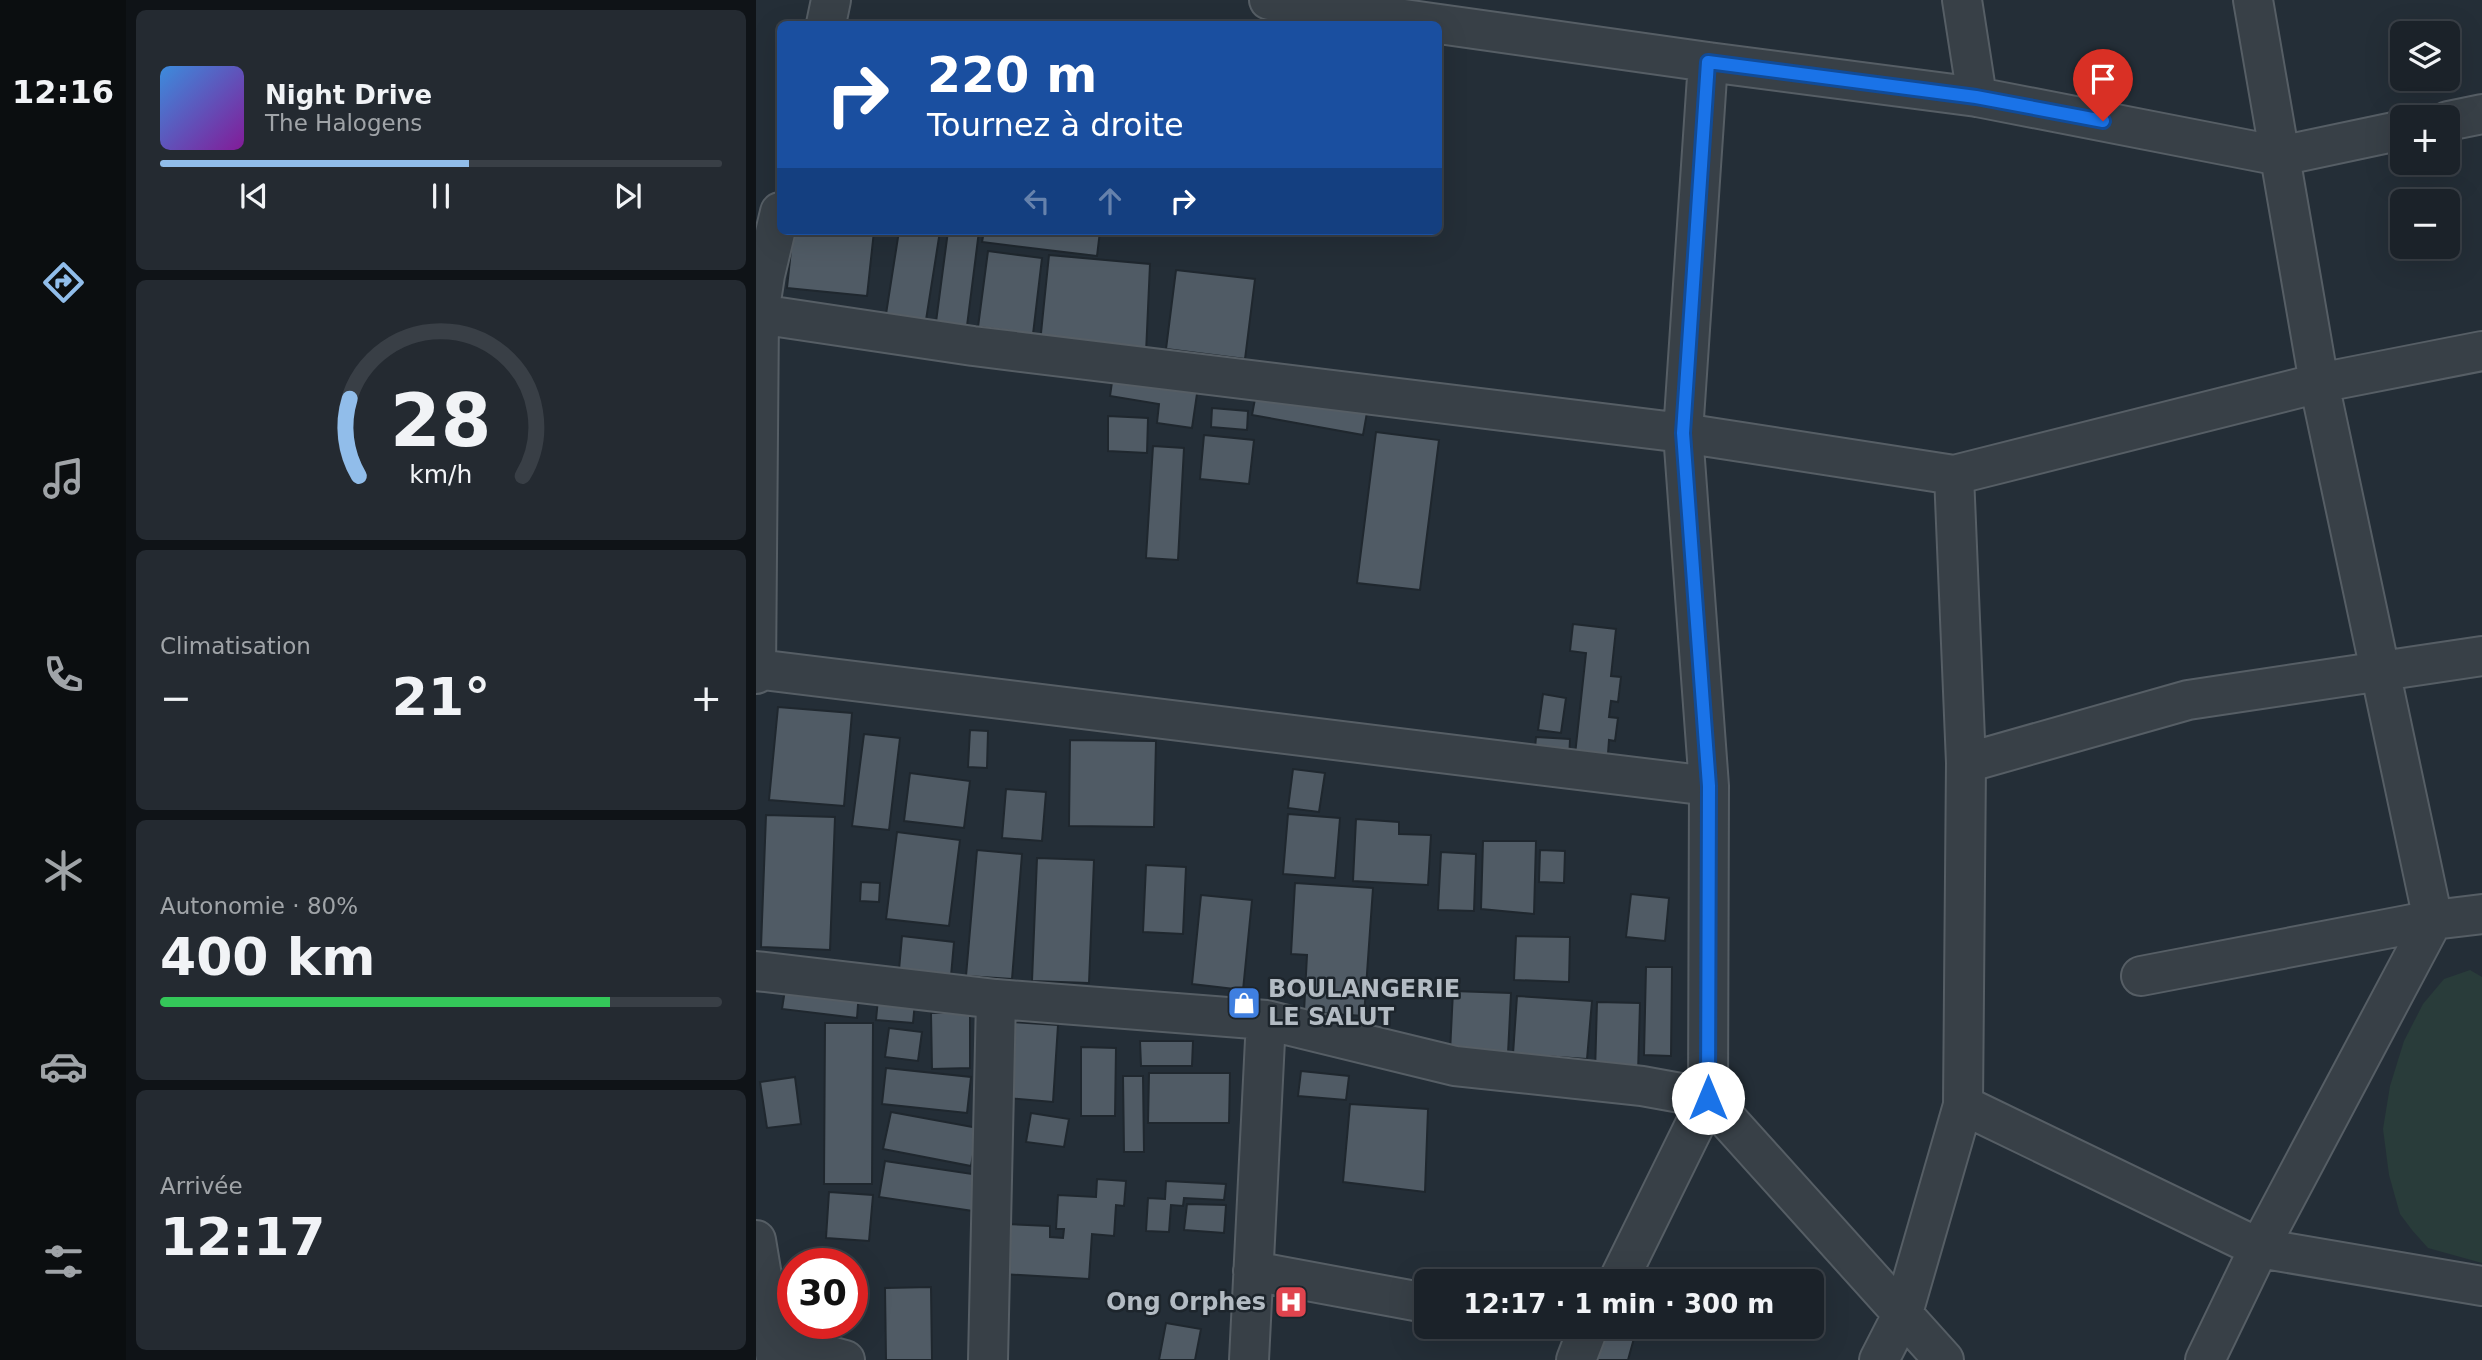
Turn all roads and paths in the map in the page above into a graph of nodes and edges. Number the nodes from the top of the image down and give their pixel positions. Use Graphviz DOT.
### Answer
graph roads {
  1 [pos="831,0"];
  2 [pos="1269,0"];
  3 [pos="1962,0"];
  4 [pos="2253,0"];
  5 [pos="827,21"];
  6 [pos="1418,21"];
  7 [pos="1442,24"];
  8 [pos="1708,62"];
  9 [pos="1976,97"];
  10 [pos="2482,114"];
  11 [pos="2460,119"];
  12 [pos="2390,133"];
  13 [pos="2280,156"];
  14 [pos="777,222"];
  15 [pos="761,274"];
  16 [pos="760,314"];
  17 [pos="2482,351"];
  18 [pos="2319,383"];
  19 [pos="1683,433"];
  20 [pos="1954,475"];
  21 [pos="2482,656"];
  22 [pos="2380,670"];
  23 [pos="756,671"];
  24 [pos="1966,763"];
  25 [pos="1709,786"];
  26 [pos="2482,914"];
  27 [pos="2433,920"];
  28 [pos="756,971"];
  29 [pos="2141,976"];
  30 [pos="996,999"];
  31 [pos="1266,1020"];
  32 [pos="1708,1098"];
  33 [pos="1963,1105"];
  34 [pos="756,1240"];
  35 [pos="2259,1248"];
  36 [pos="1624,1269"];
  37 [pos="1253,1271"];
  38 [pos="2482,1286"];
  39 [pos="1414,1301"];
  40 [pos="1903,1313"];
  41 [pos="775,1350"];
  42 [pos="845,1360"];
  43 [pos="988,1360"];
  44 [pos="1249,1360"];
  45 [pos="1879,1360"];
  46 [pos="1944,1360"];
  47 [pos="2205,1360"];
  1 -- 5 [label="street"];
  2 -- 6 [label="street"];
  3 -- 9 [label="street"];
  4 -- 13 [label="street"];
  7 -- 8 [label="street"];
  8 -- 9 [label="street"];
  8 -- 19 [label="street"];
  9 -- 13 [label="street"];
  10 -- 11 [label="street"];
  12 -- 13 [label="street"];
  13 -- 18 [label="street"];
  14 -- 15 [label="street"];
  15 -- 16 [label="street"];
  16 -- 19 [label="street"];
  16 -- 23 [label="street"];
  17 -- 18 [label="street"];
  18 -- 20 [label="street"];
  18 -- 22 [label="street"];
  19 -- 20 [label="street"];
  19 -- 25 [label="street"];
  20 -- 24 [label="street"];
  21 -- 22 [label="street"];
  22 -- 24 [label="street"];
  22 -- 27 [label="street"];
  23 -- 25 [label="street"];
  24 -- 33 [label="street"];
  25 -- 32 [label="street"];
  26 -- 27 [label="street"];
  27 -- 29 [label="street"];
  27 -- 35 [label="street"];
  28 -- 30 [label="street"];
  30 -- 31 [label="street"];
  30 -- 43 [label="street"];
  31 -- 32 [label="street"];
  31 -- 37 [label="street"];
  32 -- 36 [label="street"];
  32 -- 40 [label="street"];
  33 -- 35 [label="street"];
  33 -- 40 [label="street"];
  34 -- 41 [label="street"];
  35 -- 38 [label="street"];
  35 -- 47 [label="street"];
  37 -- 39 [label="street"];
  37 -- 44 [label="street"];
  40 -- 45 [label="street"];
  40 -- 46 [label="street"];
  41 -- 42 [label="street"];
}
